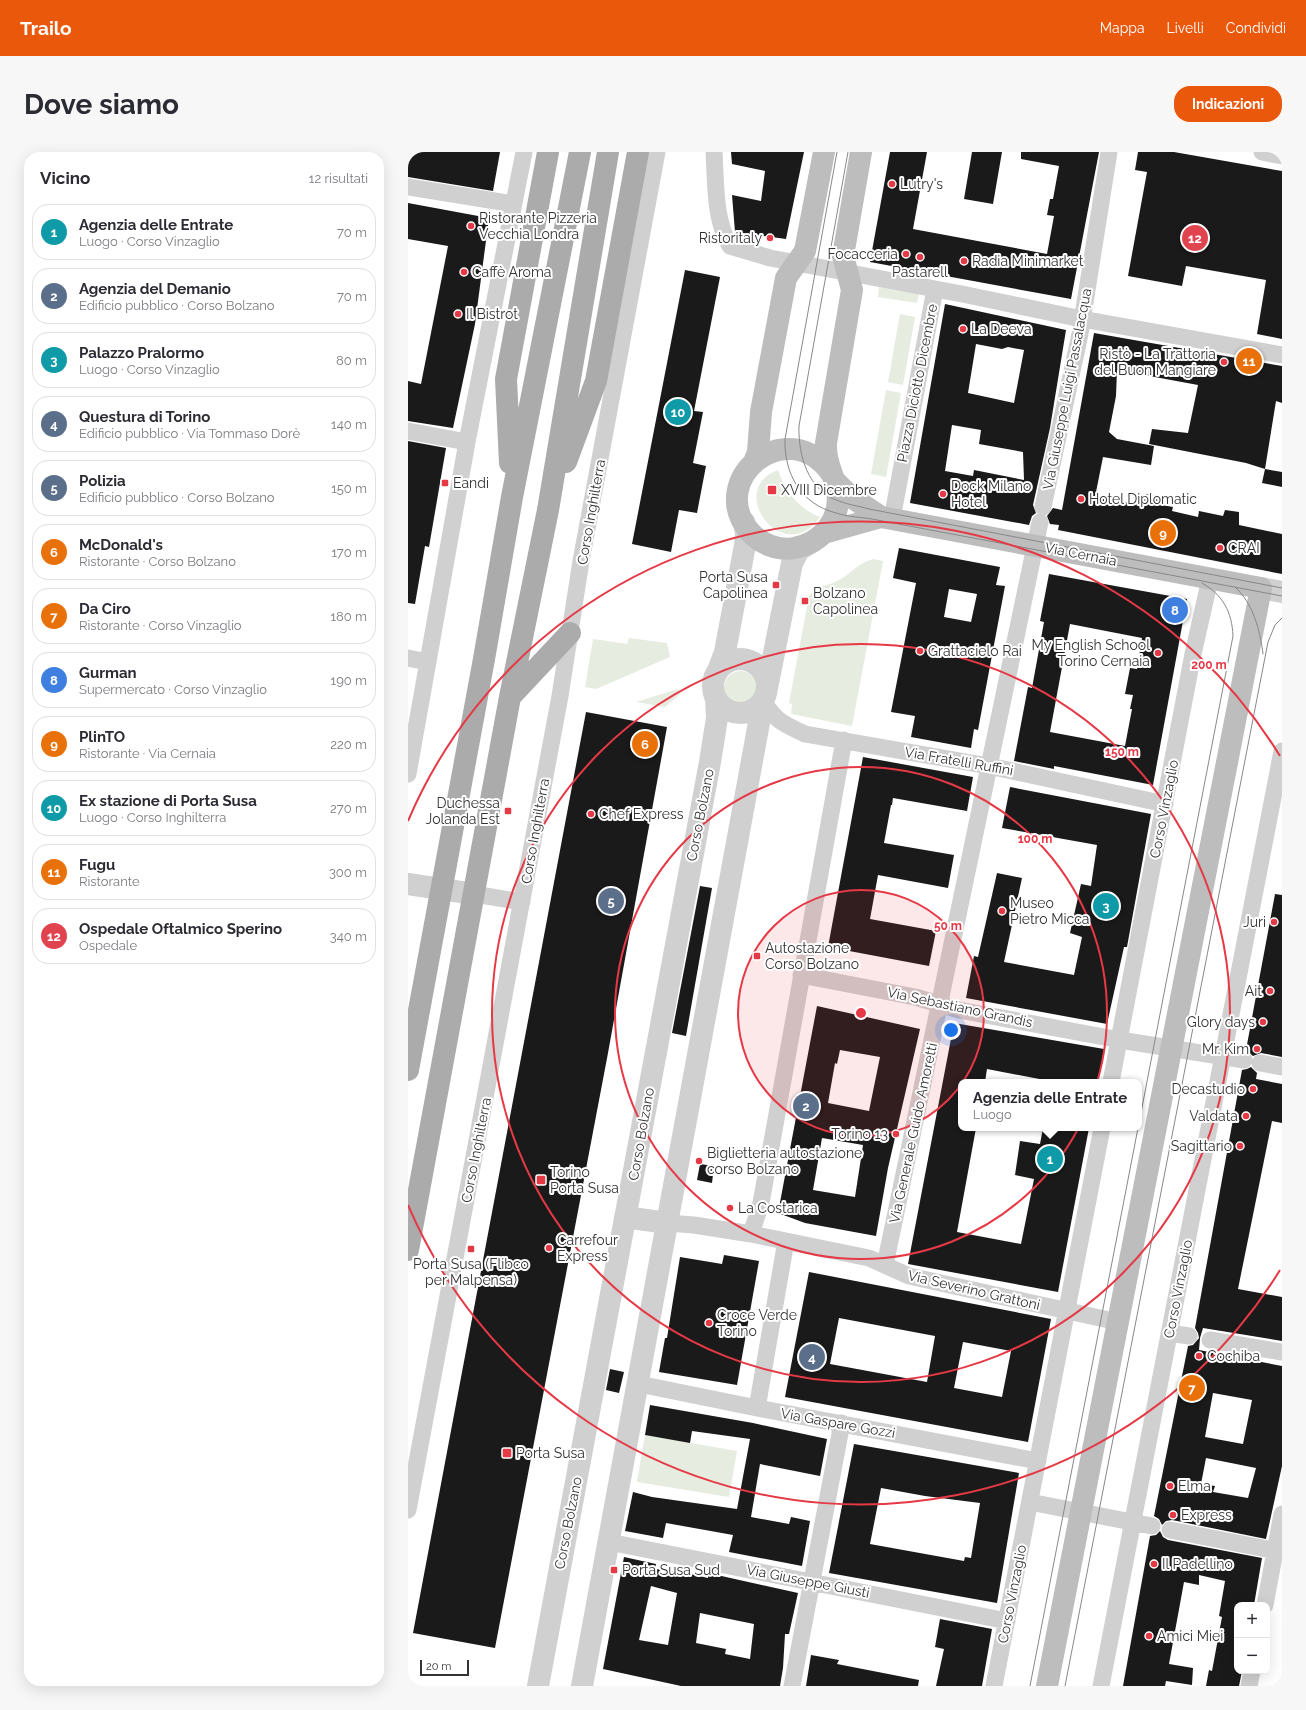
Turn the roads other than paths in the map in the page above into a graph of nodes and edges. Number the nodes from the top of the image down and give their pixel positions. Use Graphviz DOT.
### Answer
graph roads {
  1 [pos="524,152"];
  2 [pos="548,152"];
  3 [pos="580,152"];
  4 [pos="608,152"];
  5 [pos="638,152"];
  6 [pos="657,152"];
  7 [pos="714,152"];
  8 [pos="824,152"];
  9 [pos="862,152"];
  10 [pos="1109,152"];
  11 [pos="1262,152"];
  12 [pos="1282,156"];
  13 [pos="408,187"];
  14 [pos="514,204"];
  15 [pos="797,262"];
  16 [pos="847,272"];
  17 [pos="935,289"];
  18 [pos="1082,319"];
  19 [pos="1282,355"];
  20 [pos="408,431"];
  21 [pos="467,442"];
  22 [pos="754,462"];
  23 [pos="833,477"];
  24 [pos="512,497"];
  25 [pos="548,510"];
  26 [pos="886,518"];
  27 [pos="744,522"];
  28 [pos="820,537"];
  29 [pos="1035,546"];
  30 [pos="1210,579"];
  31 [pos="1272,590"];
  32 [pos="570,633"];
  33 [pos="408,658"];
  34 [pos="428,662"];
  35 [pos="719,668"];
  36 [pos="765,695"];
  37 [pos="510,697"];
  38 [pos="716,699"];
  39 [pos="844,740"];
  40 [pos="1282,751"];
  41 [pos="989,766"];
  42 [pos="408,774"];
  43 [pos="1165,804"];
  44 [pos="1275,823"];
  45 [pos="408,884"];
  46 [pos="442,889"];
  47 [pos="474,894"];
  48 [pos="522,902"];
  49 [pos="801,975"];
  50 [pos="940,1004"];
  51 [pos="1120,1040"];
  52 [pos="1171,1048"];
  53 [pos="1223,1056"];
  54 [pos="1282,1067"];
  55 [pos="408,1070"];
  56 [pos="1112,1079"];
  57 [pos="1101,1131"];
  58 [pos="625,1217"];
  59 [pos="667,1223"];
  60 [pos="751,1234"];
  61 [pos="786,1241"];
  62 [pos="408,1250"];
  63 [pos="885,1265"];
  64 [pos="1067,1311"];
  65 [pos="1118,1322"];
  66 [pos="1169,1333"];
  67 [pos="1189,1336"];
  68 [pos="1210,1340"];
  69 [pos="1282,1352"];
  70 [pos="639,1384"];
  71 [pos="757,1408"];
  72 [pos="842,1423"];
  73 [pos="1038,1461"];
  74 [pos="1030,1502"];
  75 [pos="408,1510"];
  76 [pos="1081,1511"];
  77 [pos="1282,1514"];
  78 [pos="1132,1522"];
  79 [pos="1152,1526"];
  80 [pos="1170,1530"];
  81 [pos="609,1542"];
  82 [pos="1278,1551"];
  83 [pos="813,1581"];
  84 [pos="1266,1602"];
  85 [pos="1007,1621"];
  86 [pos="1251,1674"];
  87 [pos="539,1686"];
  88 [pos="582,1686"];
  89 [pos="792,1686"];
  90 [pos="994,1686"];
  91 [pos="1047,1686"];
  92 [pos="1101,1686"];
  93 [pos="1249,1686"];
  1 -- 14 [label="street"];
  2 -- 24 [label="main road"];
  3 -- 24 [label="main road"];
  4 -- 25 [label="main road"];
  5 -- 25 [label="main road"];
  6 -- 32 [label="street, Corso Inghilterra"];
  7 -- 15 [label="street, Piazza Diciotto Dicembre"];
  8 -- 15 [label="main road"];
  9 -- 16 [label="main road"];
  10 -- 18 [label="street, Via Giuseppe Luigi Passalacqua"];
  11 -- 12 [label="street"];
  13 -- 14 [label="street"];
  14 -- 21 [label="street"];
  15 -- 16 [label="street, Piazza Diciotto Dicembre"];
  15 -- 22 [label="main road"];
  16 -- 17 [label="street, Piazza Diciotto Dicembre"];
  16 -- 23 [label="main road"];
  17 -- 18 [label="street"];
  17 -- 26 [label="street, Piazza Diciotto Dicembre"];
  18 -- 19 [label="street"];
  18 -- 29 [label="street, Via Giuseppe Luigi Passalacqua"];
  20 -- 21 [label="street"];
  21 -- 34 [label="street"];
  22 -- 23 [label="main road"];
  22 -- 27 [label="main road"];
  23 -- 26 [label="main road, Via Cernaia"];
  23 -- 28 [label="main road"];
  24 -- 46 [label="main road"];
  25 -- 37 [label="main road"];
  26 -- 28 [label="main road, Via Cernaia"];
  26 -- 29 [label="main road, Via Cernaia"];
  27 -- 28 [label="main road"];
  27 -- 35 [label="street"];
  28 -- 36 [label="street"];
  29 -- 30 [label="main road, Via Cernaia"];
  29 -- 41 [label="street, Via Giuseppe Luigi Passalacqua"];
  30 -- 31 [label="main road, Via Cernaia"];
  30 -- 43 [label="street, Corso Vinzaglio"];
  31 -- 52 [label="main road"];
  32 -- 37 [label="main road"];
  32 -- 48 [label="street, Corso Inghilterra"];
  33 -- 34 [label="street"];
  34 -- 42 [label="street"];
  35 -- 36 [label="street"];
  35 -- 38 [label="street"];
  36 -- 38 [label="street"];
  36 -- 39 [label="street, Via Fratelli Ruffini"];
  36 -- 59 [label="street"];
  37 -- 47 [label="main road"];
  38 -- 58 [label="street, Corso Bolzano"];
  39 -- 41 [label="street, Via Fratelli Ruffini"];
  39 -- 49 [label="street"];
  40 -- 44 [label="street, Corso Vinzaglio"];
  41 -- 43 [label="street, Via Fratelli Ruffini"];
  41 -- 50 [label="street, Via Generale Guido Amoretti"];
  43 -- 51 [label="street, Corso Vinzaglio"];
  44 -- 53 [label="street, Corso Vinzaglio"];
  45 -- 46 [label="street"];
  46 -- 47 [label="street"];
  46 -- 55 [label="main road"];
  47 -- 48 [label="street"];
  47 -- 62 [label="main road"];
  48 -- 75 [label="street, Corso Inghilterra"];
  49 -- 50 [label="street, Via Sebastiano Grandis"];
  49 -- 60 [label="street"];
  50 -- 51 [label="street, Via Sebastiano Grandis"];
  50 -- 63 [label="street, Via Generale Guido Amoretti"];
  51 -- 52 [label="street"];
  51 -- 56 [label="street, Corso Vinzaglio"];
  52 -- 53 [label="street"];
  52 -- 65 [label="main road"];
  53 -- 54 [label="street"];
  53 -- 66 [label="street, Corso Vinzaglio"];
  57 -- 64 [label="street, Corso Vinzaglio"];
  58 -- 59 [label="street"];
  58 -- 87 [label="street, Corso Bolzano"];
  59 -- 60 [label="street, Via Severino Grattoni"];
  59 -- 70 [label="street"];
  60 -- 61 [label="street, Via Severino Grattoni"];
  61 -- 63 [label="street, Via Severino Grattoni"];
  61 -- 71 [label="street"];
  63 -- 64 [label="street, Via Severino Grattoni"];
  64 -- 65 [label="street, Via Severino Grattoni"];
  64 -- 73 [label="street, Corso Vinzaglio"];
  65 -- 76 [label="main road"];
  66 -- 67 [label="street"];
  66 -- 78 [label="street, Corso Vinzaglio"];
  68 -- 69 [label="street"];
  70 -- 71 [label="street, Via Gaspare Gozzi"];
  70 -- 81 [label="street"];
  71 -- 72 [label="street, Via Gaspare Gozzi"];
  72 -- 73 [label="street, Via Gaspare Gozzi"];
  72 -- 83 [label="street"];
  73 -- 74 [label="street, Corso Vinzaglio"];
  74 -- 76 [label="street"];
  74 -- 85 [label="street, Corso Vinzaglio"];
  76 -- 78 [label="street"];
  76 -- 91 [label="main road"];
  77 -- 82 [label="street"];
  78 -- 79 [label="street"];
  78 -- 92 [label="street, Corso Vinzaglio"];
  80 -- 82 [label="street"];
  81 -- 83 [label="street, Via Giuseppe Giusti"];
  81 -- 88 [label="street"];
  82 -- 84 [label="street"];
  83 -- 85 [label="street, Via Giuseppe Giusti"];
  83 -- 89 [label="street"];
  85 -- 90 [label="street, Corso Vinzaglio"];
  86 -- 93 [label="street"];
}
